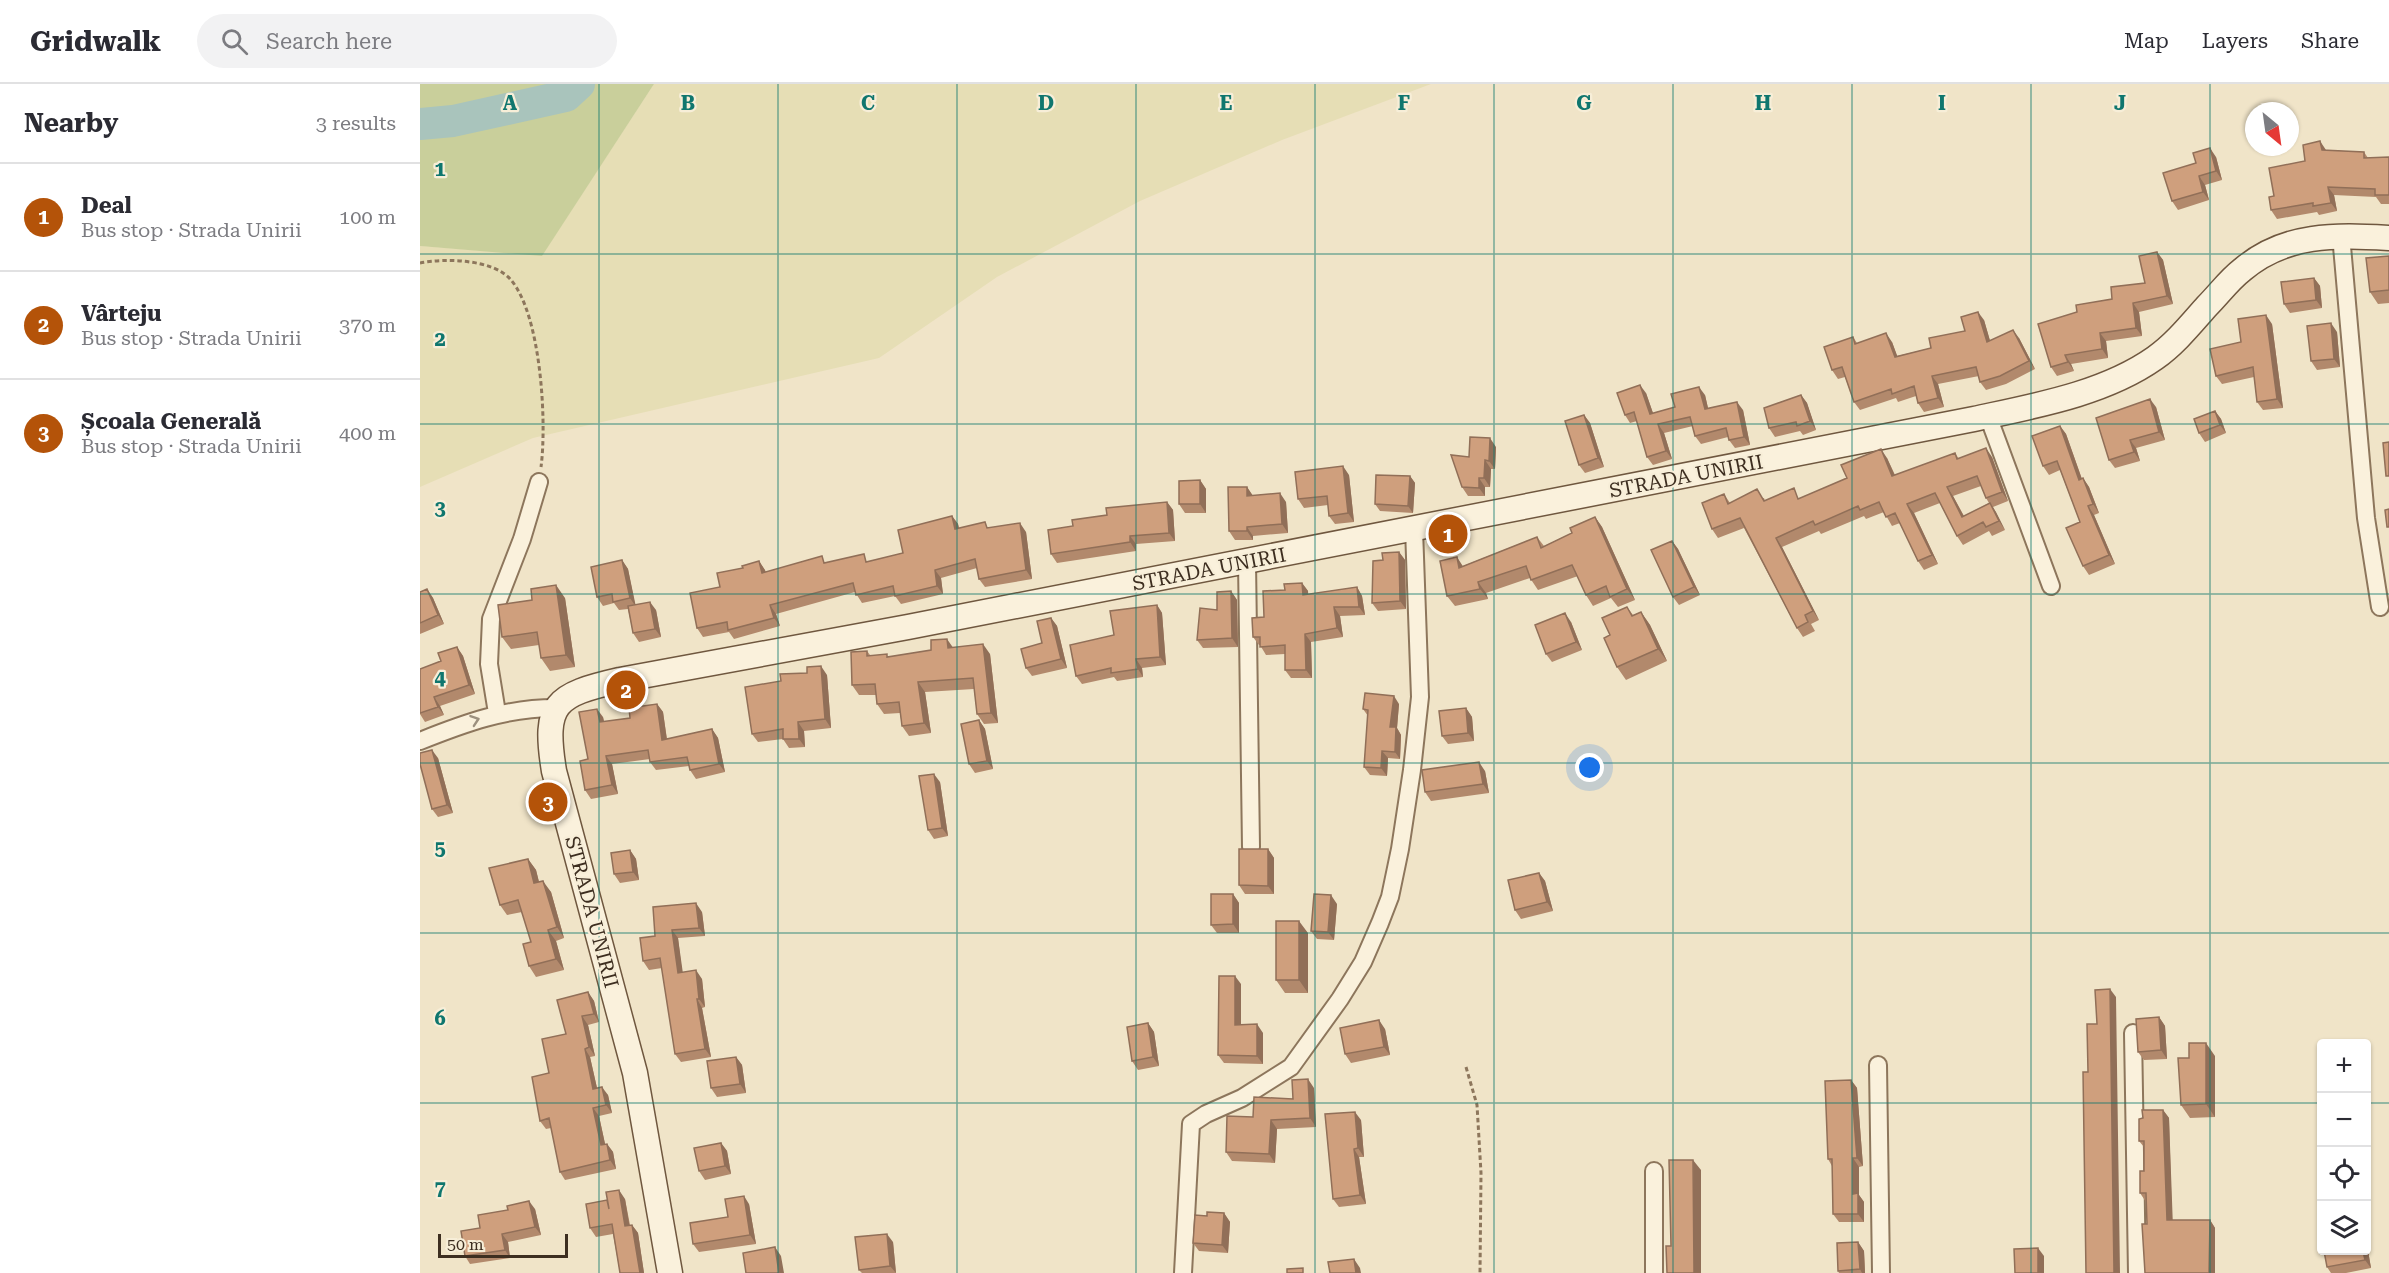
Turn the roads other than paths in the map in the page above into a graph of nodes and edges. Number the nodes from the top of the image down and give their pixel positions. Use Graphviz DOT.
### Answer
graph roads {
  1 [pos="2341,236"];
  2 [pos="2389,238"];
  3 [pos="1988,416"];
  4 [pos="539,482"];
  5 [pos="1414,529"];
  6 [pos="1247,561"];
  7 [pos="2051,586"];
  8 [pos="2379,607"];
  9 [pos="555,708"];
  10 [pos="497,712"];
  11 [pos="420,741"];
  12 [pos="1251,847"];
  13 [pos="2133,1033"];
  14 [pos="1878,1065"];
  15 [pos="1654,1171"];
  16 [pos="670,1273"];
  17 [pos="1183,1273"];
  18 [pos="1654,1273"];
  19 [pos="1881,1273"];
  20 [pos="2137,1273"];
  1 -- 2 [label="main road, STRADA UNIRII"];
  1 -- 3 [label="main road, STRADA UNIRII"];
  1 -- 8 [label="street"];
  3 -- 5 [label="main road, STRADA UNIRII"];
  3 -- 7 [label="street"];
  4 -- 10 [label="street"];
  5 -- 6 [label="main road, STRADA UNIRII"];
  5 -- 17 [label="street"];
  6 -- 9 [label="main road, STRADA UNIRII"];
  6 -- 12 [label="street"];
  9 -- 10 [label="street"];
  9 -- 16 [label="main road, STRADA UNIRII"];
  11 -- 10 [label="street, one-way"];
  13 -- 20 [label="street"];
  14 -- 19 [label="street"];
  15 -- 18 [label="street"];
}
